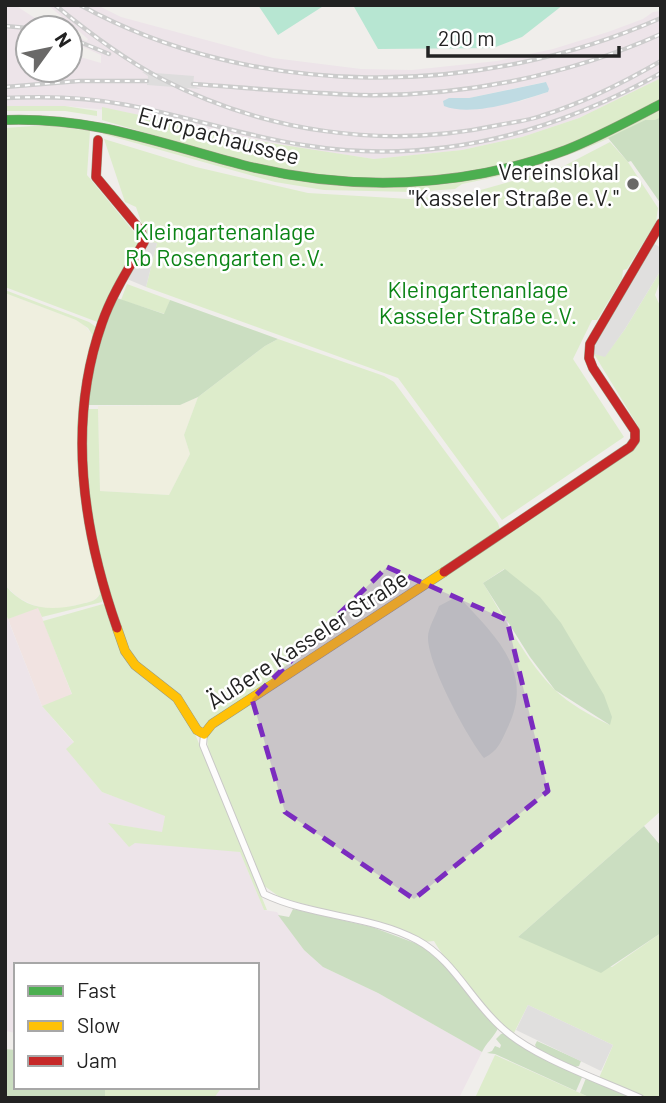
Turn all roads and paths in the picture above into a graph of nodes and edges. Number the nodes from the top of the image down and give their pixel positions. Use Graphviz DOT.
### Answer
graph roads {
  1 [pos="661,104"];
  2 [pos="5,120"];
  3 [pos="98,140"];
  4 [pos="661,223"];
  5 [pos="204,734"];
  6 [pos="640,1098"];
  1 -- 2 [label="street, Europachaussee"];
  3 -- 5 [label="street, Äußere Kasseler Straße"];
  4 -- 5 [label="street, Äußere Kasseler Straße"];
  5 -- 6 [label="street"];
}
